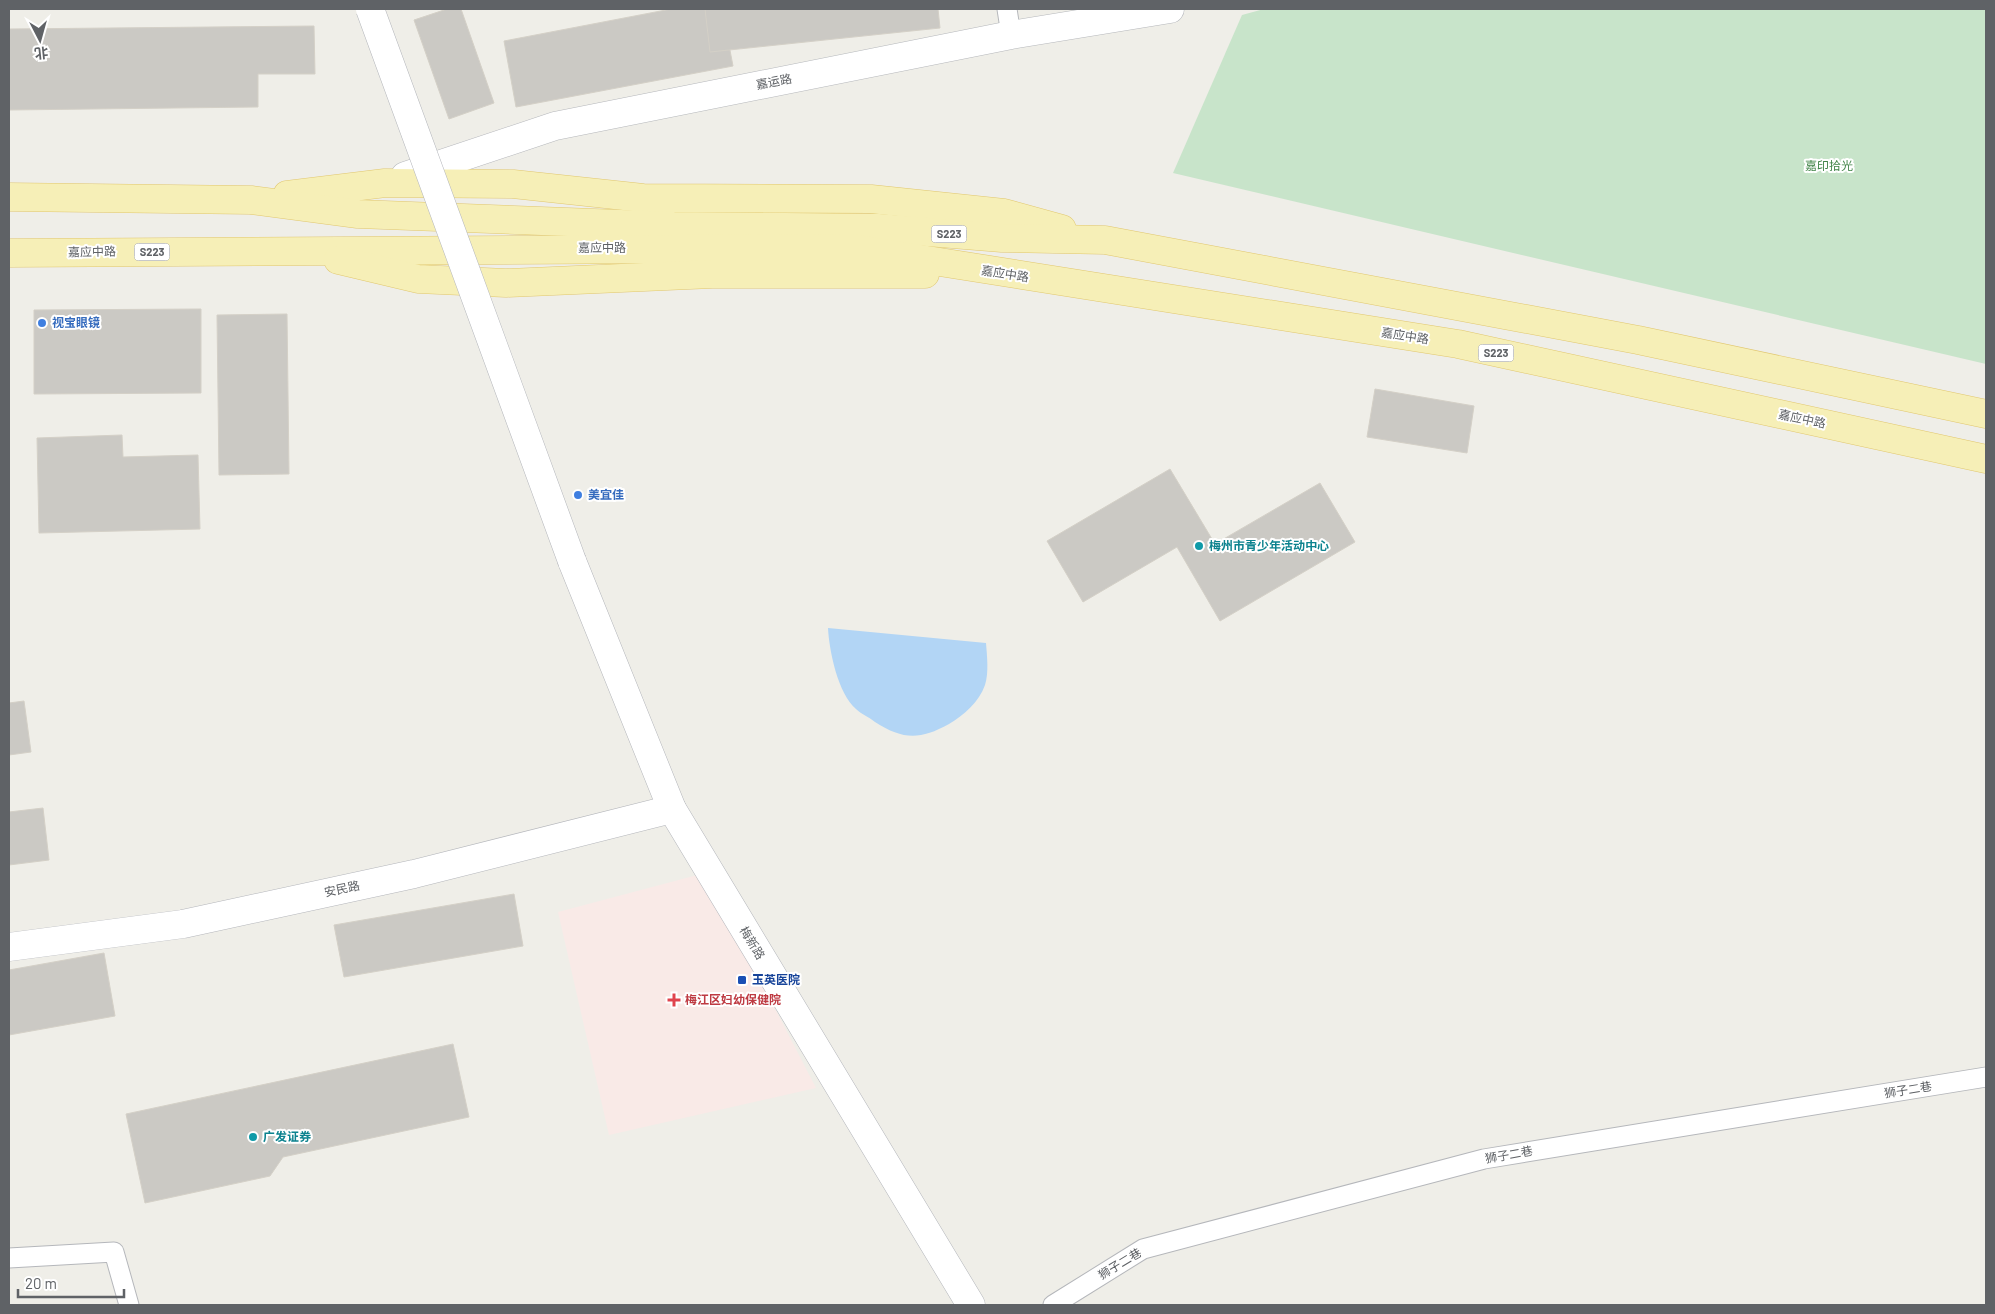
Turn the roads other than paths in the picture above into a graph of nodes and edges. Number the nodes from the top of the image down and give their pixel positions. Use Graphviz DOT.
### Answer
graph roads {
  1 [pos="370,9"];
  2 [pos="1170,9"];
  3 [pos="1009,22"];
  4 [pos="385,182"];
  5 [pos="9,197"];
  6 [pos="251,200"];
  7 [pos="1105,240"];
  8 [pos="9,253"];
  9 [pos="1986,414"];
  10 [pos="1986,459"];
  11 [pos="672,809"];
  12 [pos="9,947"];
  13 [pos="1986,1077"];
  14 [pos="9,1258"];
  15 [pos="129,1305"];
  16 [pos="971,1305"];
  17 [pos="1053,1305"];
  1 -- 11 [label="street, 梅新路, bridge"];
  2 -- 3 [label="street, 嘉运路"];
  3 -- 4 [label="street, 嘉运路"];
  4 -- 6 [label="main road"];
  4 -- 7 [label="main road"];
  5 -- 6 [label="main road, 嘉应中路 / S223"];
  6 -- 7 [label="main road, 嘉应中路 / S223"];
  7 -- 9 [label="main road, 嘉应中路 / S223"];
  8 -- 10 [label="main road, 嘉应中路 / S223"];
  11 -- 12 [label="street, 安民路"];
  11 -- 16 [label="street, 梅新路"];
  13 -- 17 [label="lane, 狮子二巷"];
  14 -- 15 [label="lane"];
}
